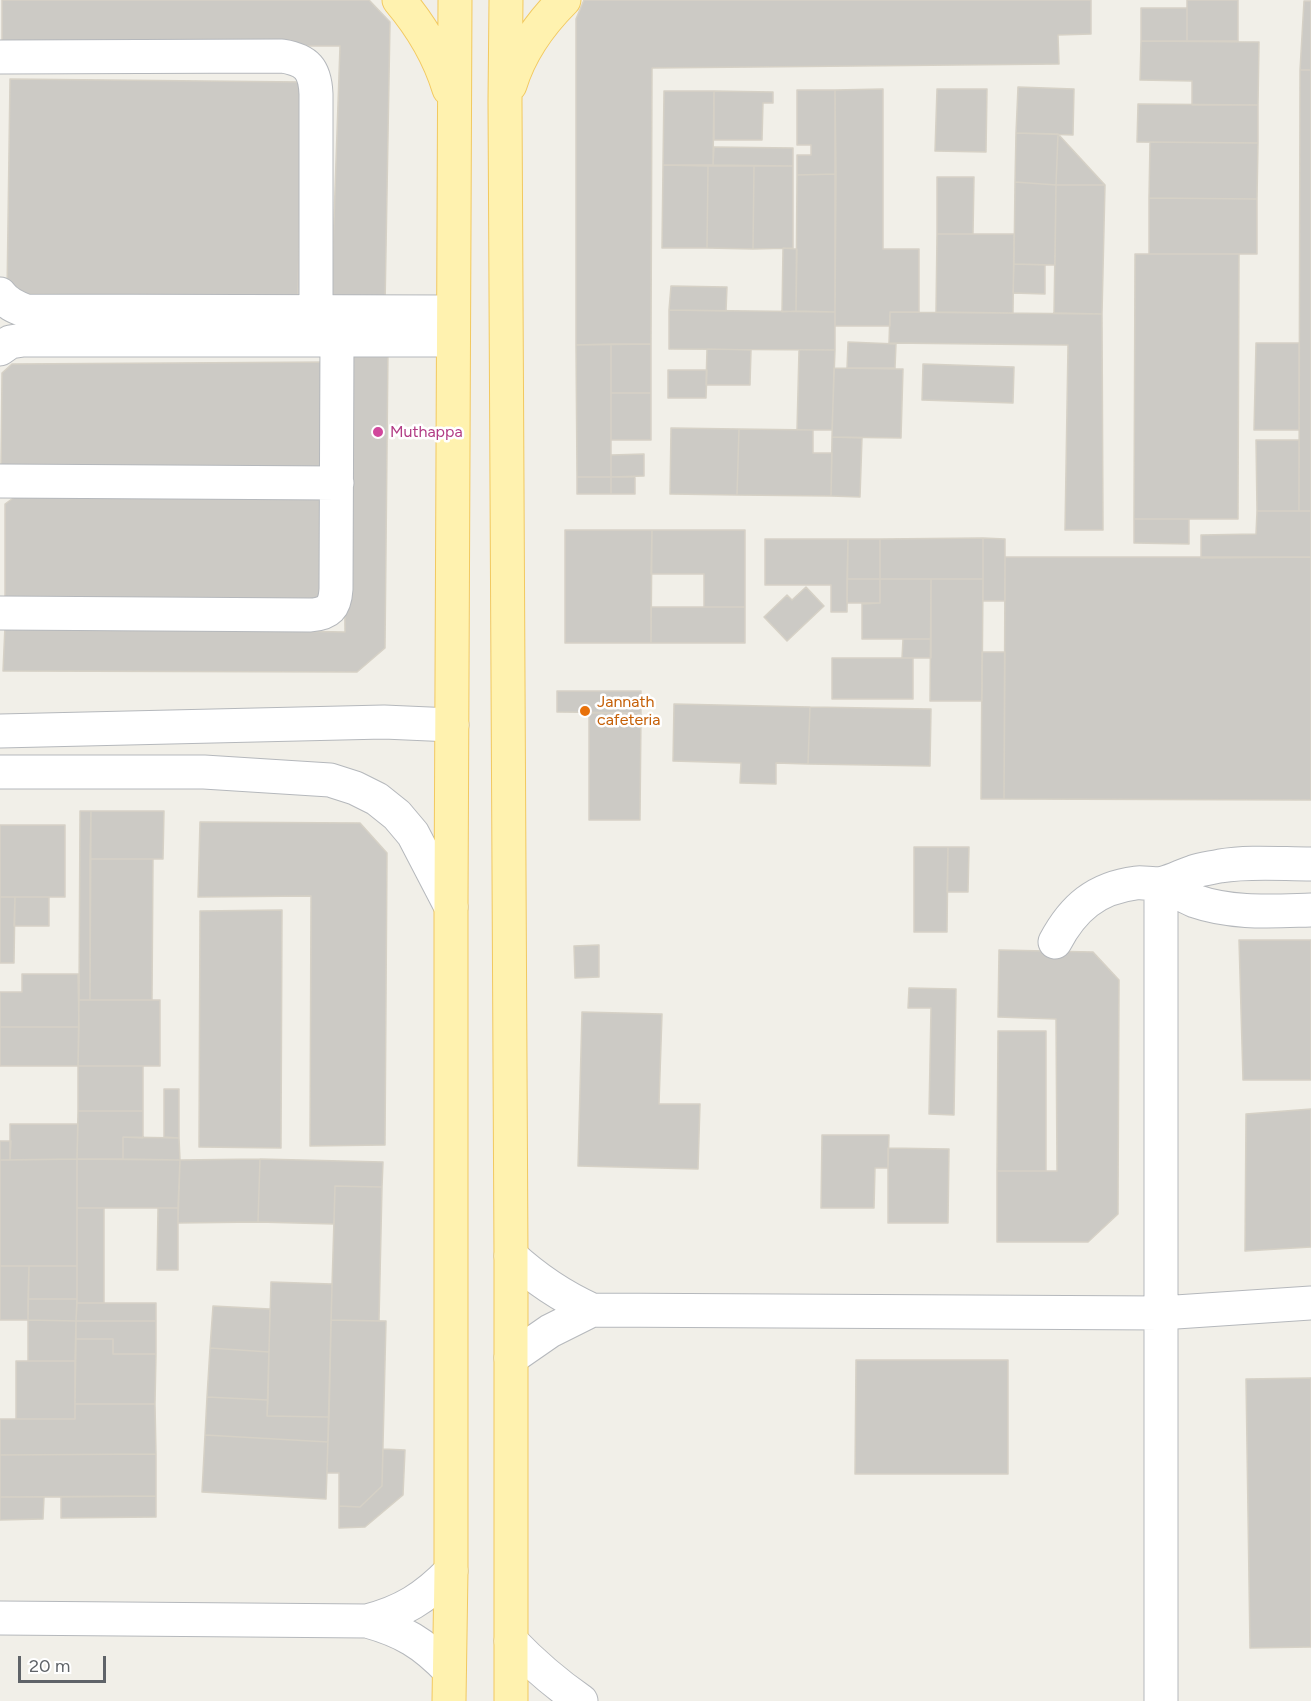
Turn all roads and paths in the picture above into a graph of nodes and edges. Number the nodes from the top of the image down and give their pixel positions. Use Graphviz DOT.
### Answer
graph roads {
  1 [pos="399,0"];
  2 [pos="455,0"];
  3 [pos="506,0"];
  4 [pos="564,0"];
  5 [pos="0,57"];
  6 [pos="505,102"];
  7 [pos="454,104"];
  8 [pos="0,294"];
  9 [pos="316,311"];
  10 [pos="453,326"];
  11 [pos="337,339"];
  12 [pos="0,349"];
  13 [pos="0,481"];
  14 [pos="337,483"];
  15 [pos="0,613"];
  16 [pos="452,725"];
  17 [pos="205,727"];
  18 [pos="0,731"];
  19 [pos="0,772"];
  20 [pos="204,772"];
  21 [pos="1311,864"];
  22 [pos="1161,884"];
  23 [pos="451,907"];
  24 [pos="1311,910"];
  25 [pos="1055,942"];
  26 [pos="511,1256"];
  27 [pos="1311,1303"];
  28 [pos="592,1310"];
  29 [pos="1161,1313"];
  30 [pos="511,1358"];
  31 [pos="451,1571"];
  32 [pos="0,1618"];
  33 [pos="367,1621"];
  34 [pos="511,1641"];
  35 [pos="449,1686"];
  36 [pos="511,1701"];
  37 [pos="581,1701"];
  38 [pos="1161,1701"];
  1 -- 7 [label="main road"];
  2 -- 7 [label="main road"];
  3 -- 6 [label="main road"];
  4 -- 6 [label="main road"];
  5 -- 9 [label="street"];
  6 -- 26 [label="main road"];
  7 -- 10 [label="main road"];
  8 -- 9 [label="street"];
  9 -- 10 [label="street"];
  10 -- 11 [label="street"];
  10 -- 16 [label="main road"];
  11 -- 12 [label="street"];
  11 -- 14 [label="street"];
  13 -- 14 [label="street"];
  14 -- 15 [label="street"];
  16 -- 17 [label="street"];
  16 -- 23 [label="main road"];
  17 -- 18 [label="street"];
  17 -- 20 [label="street"];
  19 -- 20 [label="street"];
  20 -- 23 [label="street"];
  21 -- 22 [label="street"];
  22 -- 24 [label="street"];
  22 -- 25 [label="street"];
  22 -- 29 [label="street"];
  23 -- 31 [label="main road"];
  26 -- 28 [label="street"];
  26 -- 30 [label="main road"];
  27 -- 29 [label="street"];
  28 -- 29 [label="street"];
  28 -- 30 [label="street"];
  29 -- 38 [label="street"];
  30 -- 34 [label="main road"];
  31 -- 33 [label="street"];
  31 -- 35 [label="main road"];
  32 -- 33 [label="street"];
  33 -- 35 [label="street"];
  34 -- 36 [label="main road"];
  34 -- 37 [label="street"];
}
